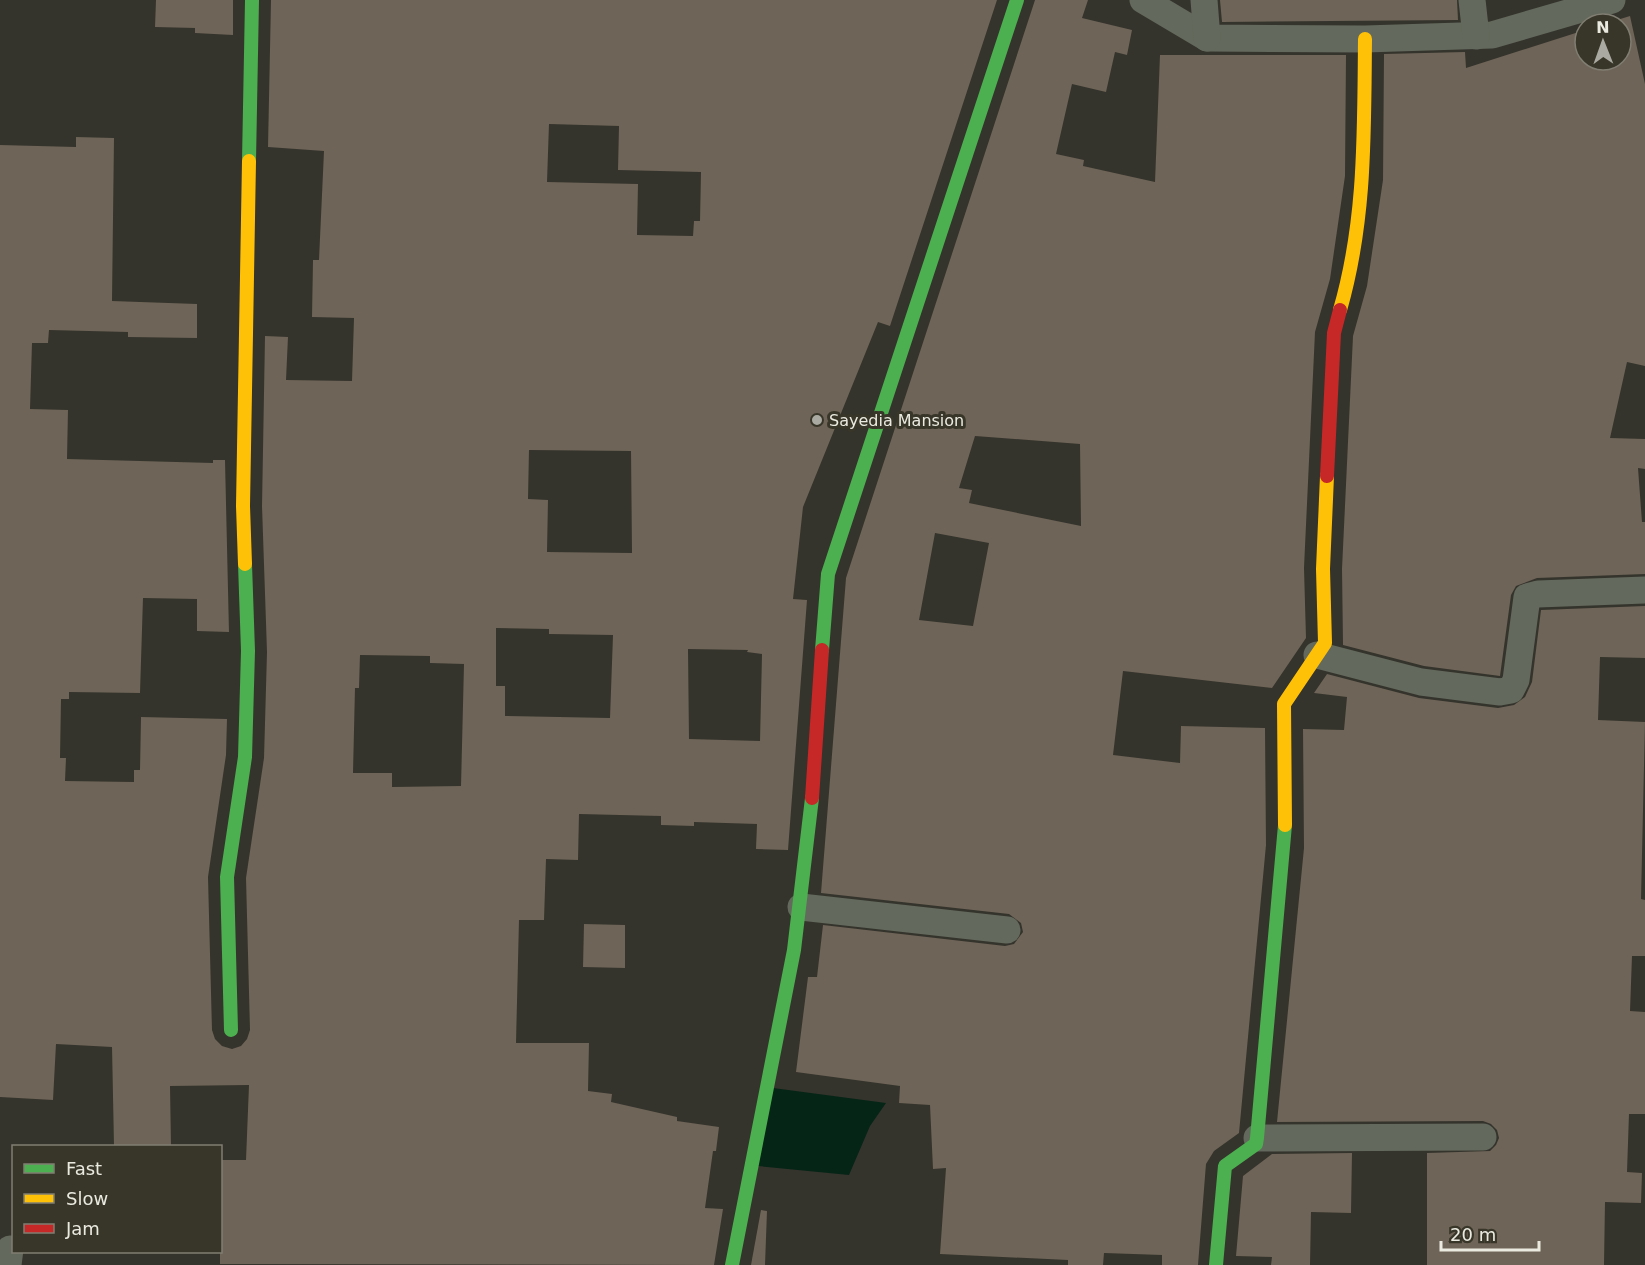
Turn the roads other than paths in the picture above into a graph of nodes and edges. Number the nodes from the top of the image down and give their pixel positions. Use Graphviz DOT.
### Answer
graph roads {
  1 [pos="252,0"];
  2 [pos="1017,0"];
  3 [pos="1143,0"];
  4 [pos="1204,0"];
  5 [pos="1472,0"];
  6 [pos="1612,0"];
  7 [pos="1476,36"];
  8 [pos="1207,38"];
  9 [pos="1365,39"];
  10 [pos="1645,590"];
  11 [pos="1317,655"];
  12 [pos="801,907"];
  13 [pos="1007,930"];
  14 [pos="231,1030"];
  15 [pos="1483,1137"];
  16 [pos="1257,1138"];
  17 [pos="732,1265"];
  18 [pos="1216,1265"];
  1 -- 14 [label="street"];
  2 -- 12 [label="street"];
  3 -- 8 [label="street"];
  4 -- 8 [label="street"];
  5 -- 7 [label="street"];
  6 -- 7 [label="street"];
  7 -- 9 [label="street"];
  8 -- 9 [label="street"];
  9 -- 11 [label="street"];
  10 -- 11 [label="street"];
  11 -- 16 [label="street"];
  12 -- 13 [label="street"];
  12 -- 17 [label="street"];
  15 -- 16 [label="street"];
  16 -- 18 [label="street"];
}
